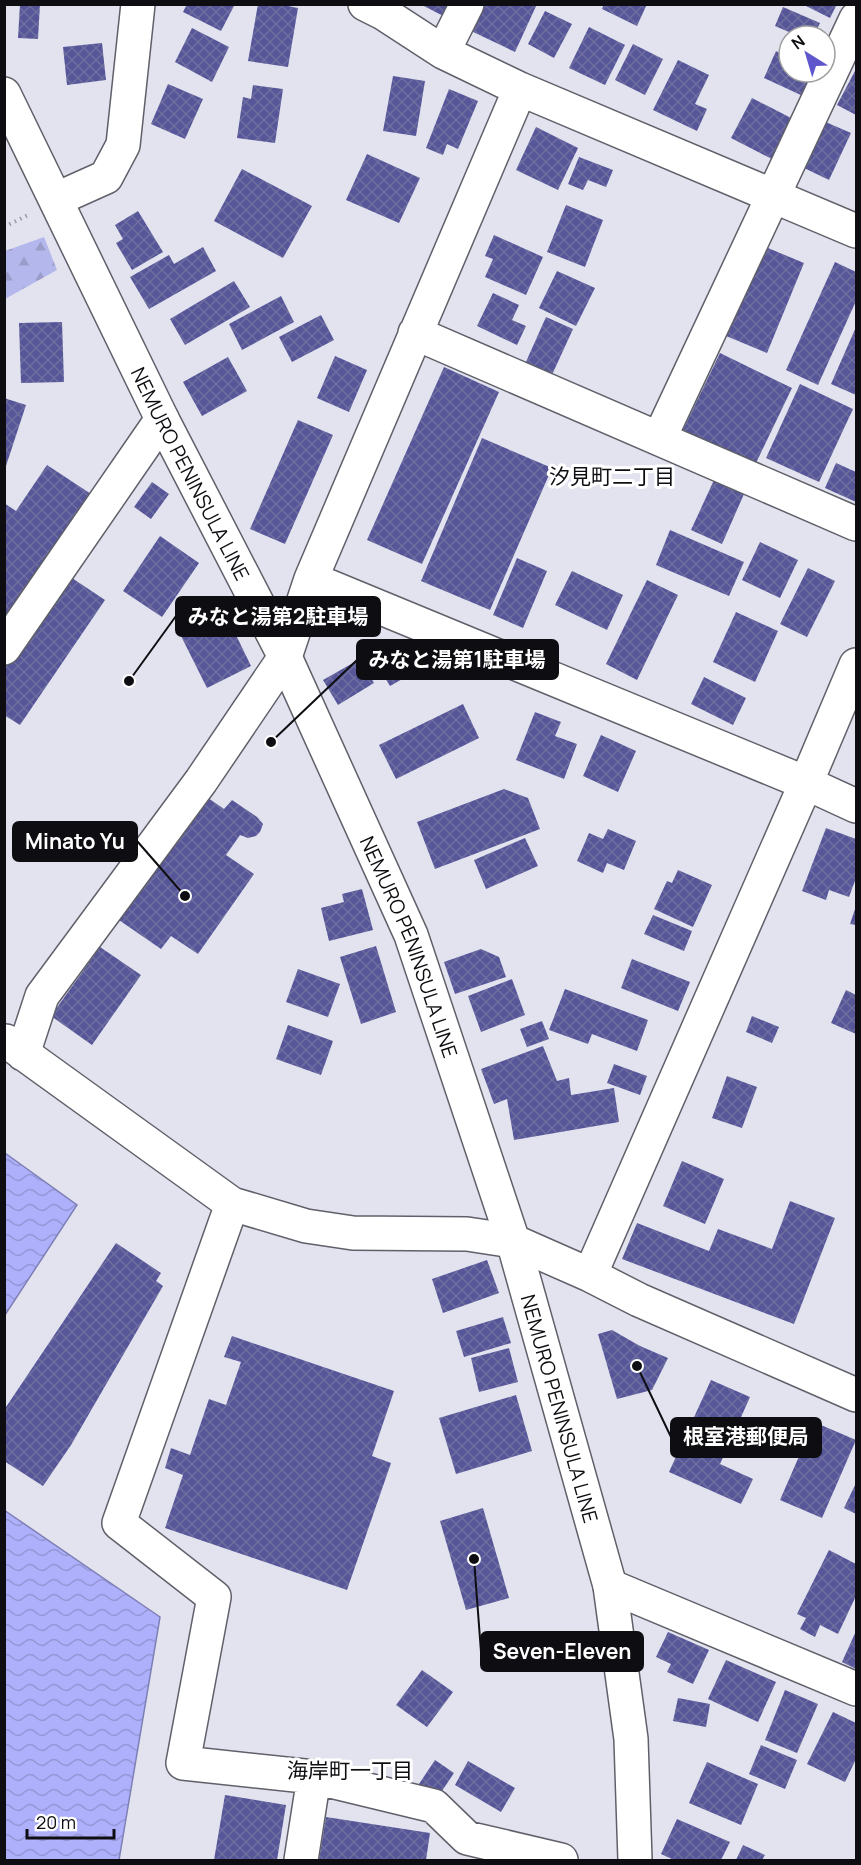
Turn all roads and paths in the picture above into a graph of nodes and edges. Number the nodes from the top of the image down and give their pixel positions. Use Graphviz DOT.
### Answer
graph roads {
  1 [pos="138,4"];
  2 [pos="365,4"];
  3 [pos="467,4"];
  4 [pos="856,19"];
  5 [pos="443,52"];
  6 [pos="520,89"];
  7 [pos="4,93"];
  8 [pos="773,196"];
  9 [pos="57,199"];
  10 [pos="856,231"];
  11 [pos="415,333"];
  12 [pos="162,419"];
  13 [pos="660,437"];
  14 [pos="856,524"];
  15 [pos="311,579"];
  16 [pos="4,648"];
  17 [pos="285,657"];
  18 [pos="856,665"];
  19 [pos="806,783"];
  20 [pos="856,806"];
  21 [pos="14,1047"];
  22 [pos="232,1204"];
  23 [pos="513,1241"];
  24 [pos="590,1275"];
  25 [pos="856,1395"];
  26 [pos="610,1586"];
  27 [pos="856,1689"];
  28 [pos="314,1777"];
  29 [pos="302,1860"];
  30 [pos="561,1860"];
  31 [pos="635,1860"];
  1 -- 9 [label="street"];
  2 -- 5 [label="street"];
  3 -- 5 [label="street"];
  4 -- 8 [label="street"];
  5 -- 6 [label="street"];
  6 -- 8 [label="street"];
  6 -- 11 [label="street"];
  7 -- 9 [label="street, NEMURO PENINSULA LINE"];
  8 -- 10 [label="street"];
  8 -- 13 [label="street"];
  9 -- 12 [label="street, NEMURO PENINSULA LINE"];
  11 -- 13 [label="street"];
  11 -- 15 [label="street"];
  12 -- 16 [label="street"];
  12 -- 17 [label="street, NEMURO PENINSULA LINE"];
  13 -- 14 [label="street"];
  15 -- 17 [label="street"];
  15 -- 19 [label="street"];
  17 -- 21 [label="street"];
  17 -- 23 [label="street, NEMURO PENINSULA LINE"];
  18 -- 19 [label="street"];
  19 -- 20 [label="street"];
  19 -- 24 [label="street"];
  21 -- 22 [label="street"];
  22 -- 23 [label="street"];
  22 -- 28 [label="street"];
  23 -- 24 [label="street"];
  23 -- 26 [label="street, NEMURO PENINSULA LINE"];
  24 -- 25 [label="street"];
  26 -- 27 [label="street"];
  26 -- 31 [label="street, NEMURO PENINSULA LINE"];
  28 -- 29 [label="street"];
  28 -- 30 [label="street"];
}
